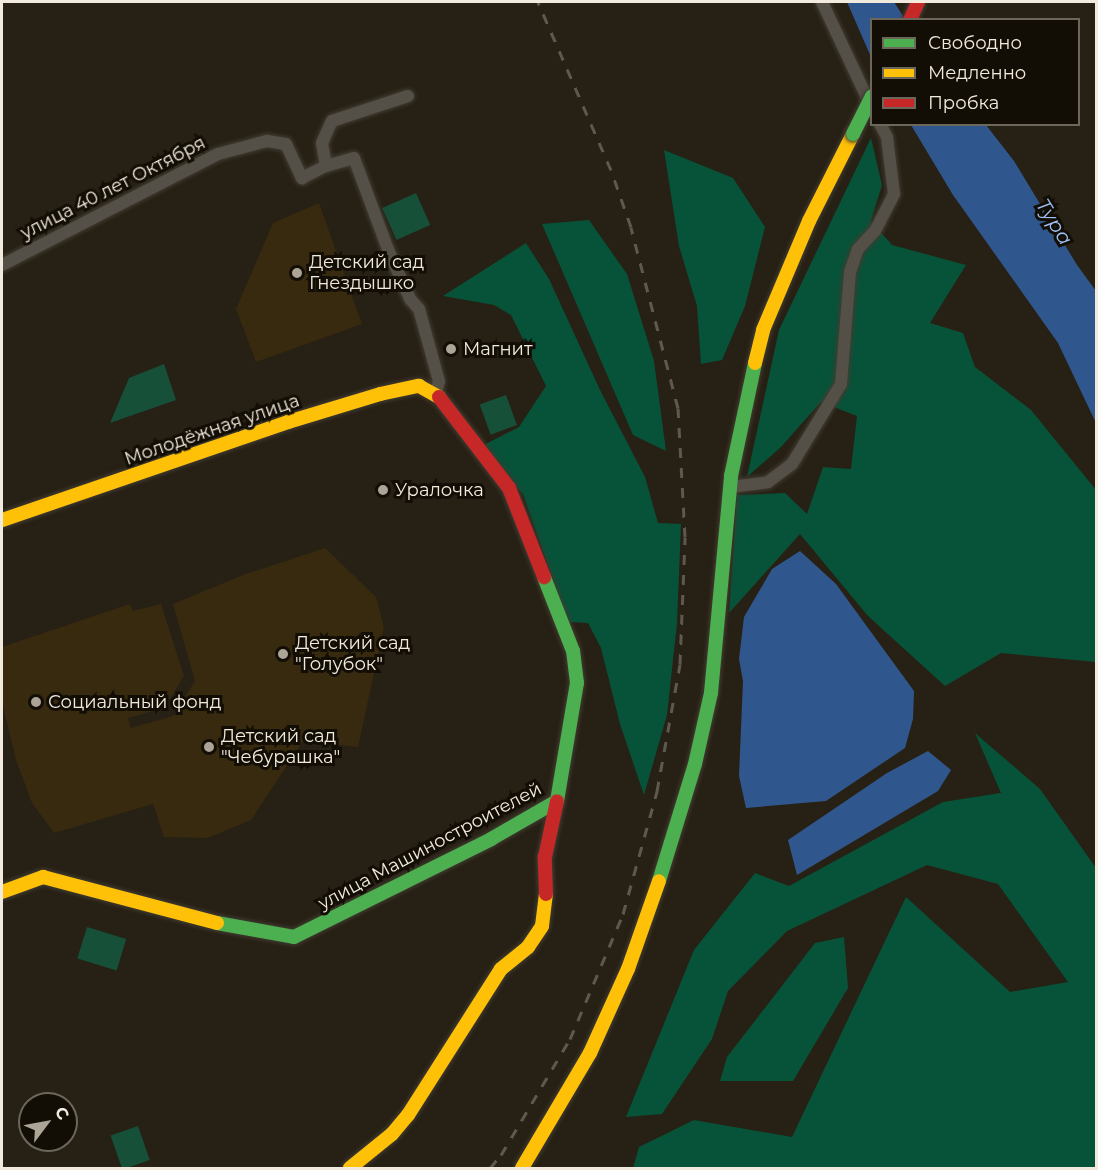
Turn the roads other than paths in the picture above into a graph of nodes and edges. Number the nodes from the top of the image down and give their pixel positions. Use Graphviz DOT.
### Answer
graph roads {
  1 [pos="822,2"];
  2 [pos="918,2"];
  3 [pos="911,18"];
  4 [pos="408,96"];
  5 [pos="870,100"];
  6 [pos="870,103"];
  7 [pos="881,126"];
  8 [pos="326,166"];
  9 [pos="2,266"];
  10 [pos="436,393"];
  11 [pos="730,487"];
  12 [pos="2,520"];
  13 [pos="557,801"];
  14 [pos="2,892"];
  15 [pos="350,1168"];
  16 [pos="522,1168"];
  1 -- 6 [label="street"];
  2 -- 3 [label="street"];
  4 -- 8 [label="street"];
  5 -- 11 [label="street, bridge"];
  7 -- 11 [label="street"];
  8 -- 9 [label="street, улица 40 лет Октября"];
  8 -- 10 [label="street"];
  10 -- 12 [label="street, Молодёжная улица"];
  10 -- 13 [label="street, улица Машиностроителей"];
  11 -- 16 [label="street"];
  13 -- 14 [label="street, улица Машиностроителей"];
  13 -- 15 [label="street"];
}
